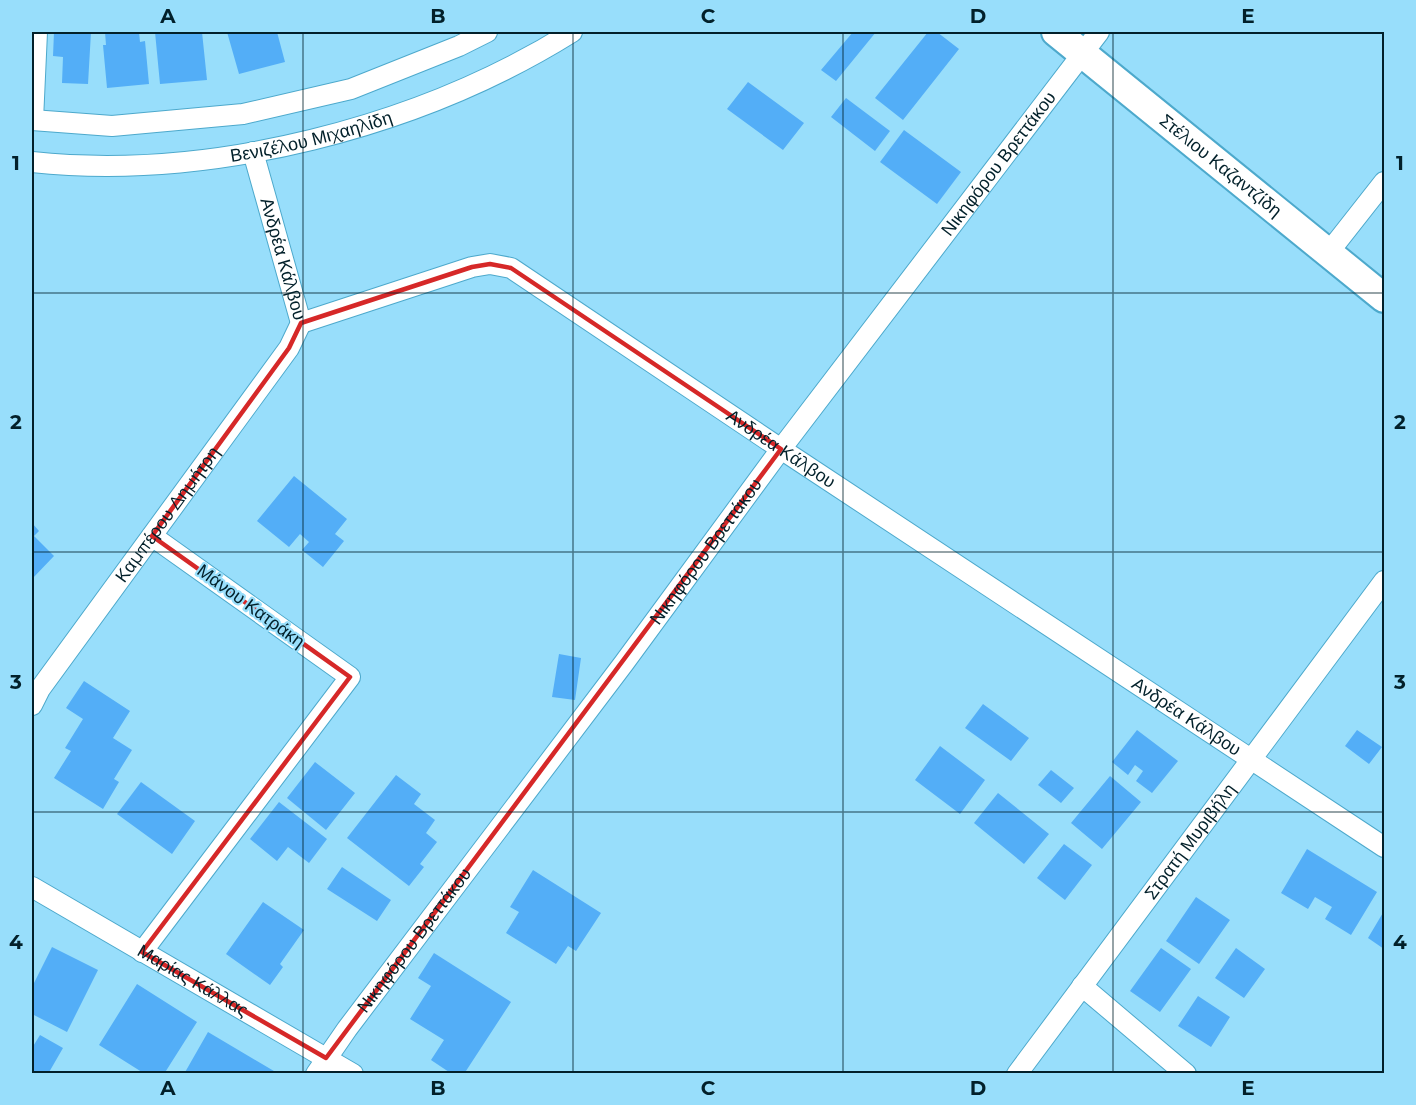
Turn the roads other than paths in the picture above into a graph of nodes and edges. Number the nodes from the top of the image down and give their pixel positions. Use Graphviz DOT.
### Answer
graph roads {
  1 [pos="38,32"];
  2 [pos="488,32"];
  3 [pos="572,32"];
  4 [pos="1056,32"];
  5 [pos="1091,42"];
  6 [pos="32,120"];
  7 [pos="254,152"];
  8 [pos="32,162"];
  9 [pos="1384,182"];
  10 [pos="1329,252"];
  11 [pos="1384,298"];
  12 [pos="300,323"];
  13 [pos="781,449"];
  14 [pos="152,536"];
  15 [pos="1384,581"];
  16 [pos="32,705"];
  17 [pos="1252,760"];
  18 [pos="1384,847"];
  19 [pos="32,887"];
  20 [pos="142,952"];
  21 [pos="1082,986"];
  22 [pos="321,1066"];
  23 [pos="354,1074"];
  24 [pos="1017,1074"];
  25 [pos="1186,1074"];
  1 -- 6 [label="street"];
  2 -- 6 [label="street, Βενιζέλου Μιχαηλίδη"];
  3 -- 7 [label="street, Βενιζέλου Μιχαηλίδη"];
  4 -- 5 [label="main road, Στέλιου Καζαντζίδη"];
  5 -- 10 [label="main road, Στέλιου Καζαντζίδη"];
  5 -- 13 [label="street, Νικηφόρου Βρεττάκου"];
  7 -- 8 [label="street, Βενιζέλου Μιχαηλίδη"];
  7 -- 12 [label="street, Ανδρέα Κάλβου"];
  9 -- 10 [label="street"];
  10 -- 11 [label="main road, Στέλιου Καζαντζίδη"];
  12 -- 13 [label="street, Ανδρέα Κάλβου"];
  12 -- 14 [label="street, Καμπέρου Δημήτρη"];
  13 -- 17 [label="street, Ανδρέα Κάλβου"];
  13 -- 22 [label="street, Νικηφόρου Βρεττάκου"];
  14 -- 16 [label="street, Καμπέρου Δημήτρη"];
  14 -- 20 [label="street, Μάνου Κατράκη"];
  15 -- 17 [label="street, Στρατή Μυριβήλη"];
  17 -- 18 [label="street, Ανδρέα Κάλβου"];
  17 -- 21 [label="street, Στρατή Μυριβήλη"];
  19 -- 20 [label="street, Μαρίας Κάλλας"];
  20 -- 22 [label="street, Μαρίας Κάλλας"];
  21 -- 24 [label="street, Στρατή Μυριβήλη"];
  21 -- 25 [label="street"];
  22 -- 23 [label="street, Μαρίας Κάλλας"];
}
